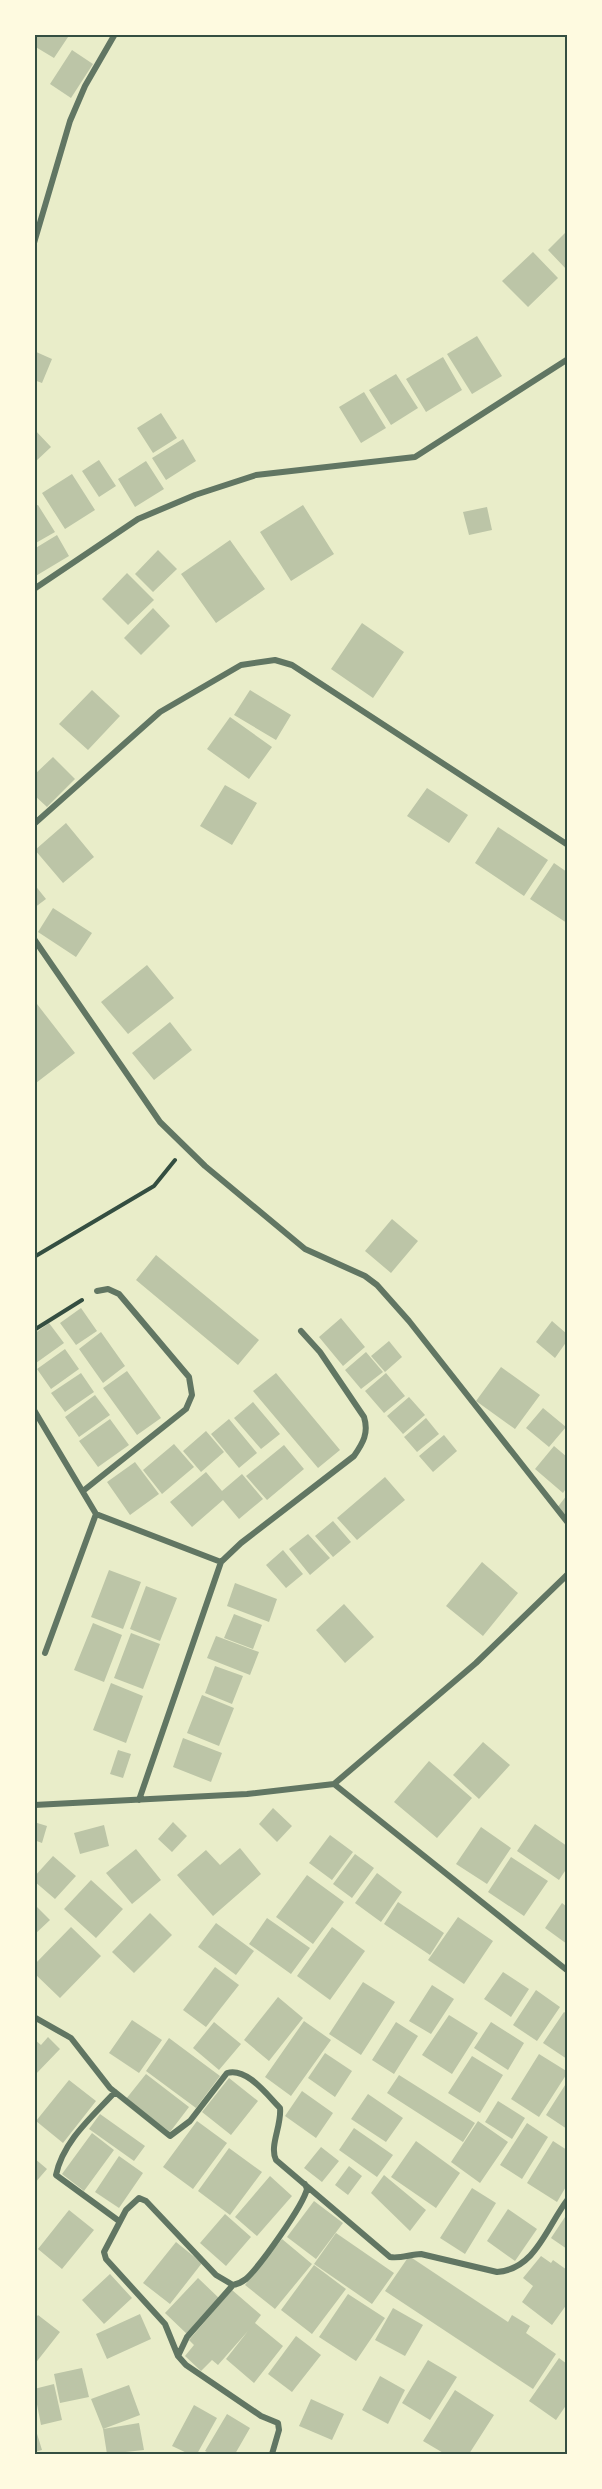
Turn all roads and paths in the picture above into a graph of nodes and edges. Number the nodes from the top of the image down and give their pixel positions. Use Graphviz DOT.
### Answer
graph roads {
  1 [pos="115,34"];
  2 [pos="34,243"];
  3 [pos="567,359"];
  4 [pos="34,589"];
  5 [pos="34,824"];
  6 [pos="567,845"];
  7 [pos="34,939"];
  8 [pos="187,1149"];
  9 [pos="34,1257"];
  10 [pos="97,1291"];
  11 [pos="34,1330"];
  12 [pos="301,1331"];
  13 [pos="34,1410"];
  14 [pos="83,1491"];
  15 [pos="96,1514"];
  16 [pos="567,1523"];
  17 [pos="221,1562"];
  18 [pos="567,1574"];
  19 [pos="45,1653"];
  20 [pos="334,1784"];
  21 [pos="140,1800"];
  22 [pos="34,1805"];
  23 [pos="567,1971"];
  24 [pos="34,2017"];
  25 [pos="115,2092"];
  26 [pos="304,2181"];
  27 [pos="567,2199"];
  28 [pos="119,2221"];
  29 [pos="233,2285"];
  30 [pos="177,2356"];
  31 [pos="272,2454"];
  1 -- 2 [label="street"];
  3 -- 4 [label="street"];
  5 -- 6 [label="street"];
  7 -- 8 [label="street"];
  8 -- 9 [label="path"];
  8 -- 16 [label="street"];
  10 -- 11 [label="path"];
  10 -- 14 [label="street"];
  12 -- 17 [label="street"];
  13 -- 14 [label="street"];
  14 -- 15 [label="street"];
  15 -- 17 [label="street"];
  15 -- 19 [label="street"];
  17 -- 21 [label="street"];
  18 -- 20 [label="street"];
  20 -- 21 [label="street"];
  20 -- 23 [label="street"];
  21 -- 22 [label="street"];
  24 -- 25 [label="street"];
  25 -- 26 [label="street"];
  25 -- 28 [label="street"];
  26 -- 27 [label="street"];
  26 -- 29 [label="street"];
  28 -- 29 [label="street"];
  28 -- 30 [label="street"];
  29 -- 30 [label="street"];
  30 -- 31 [label="street"];
}
